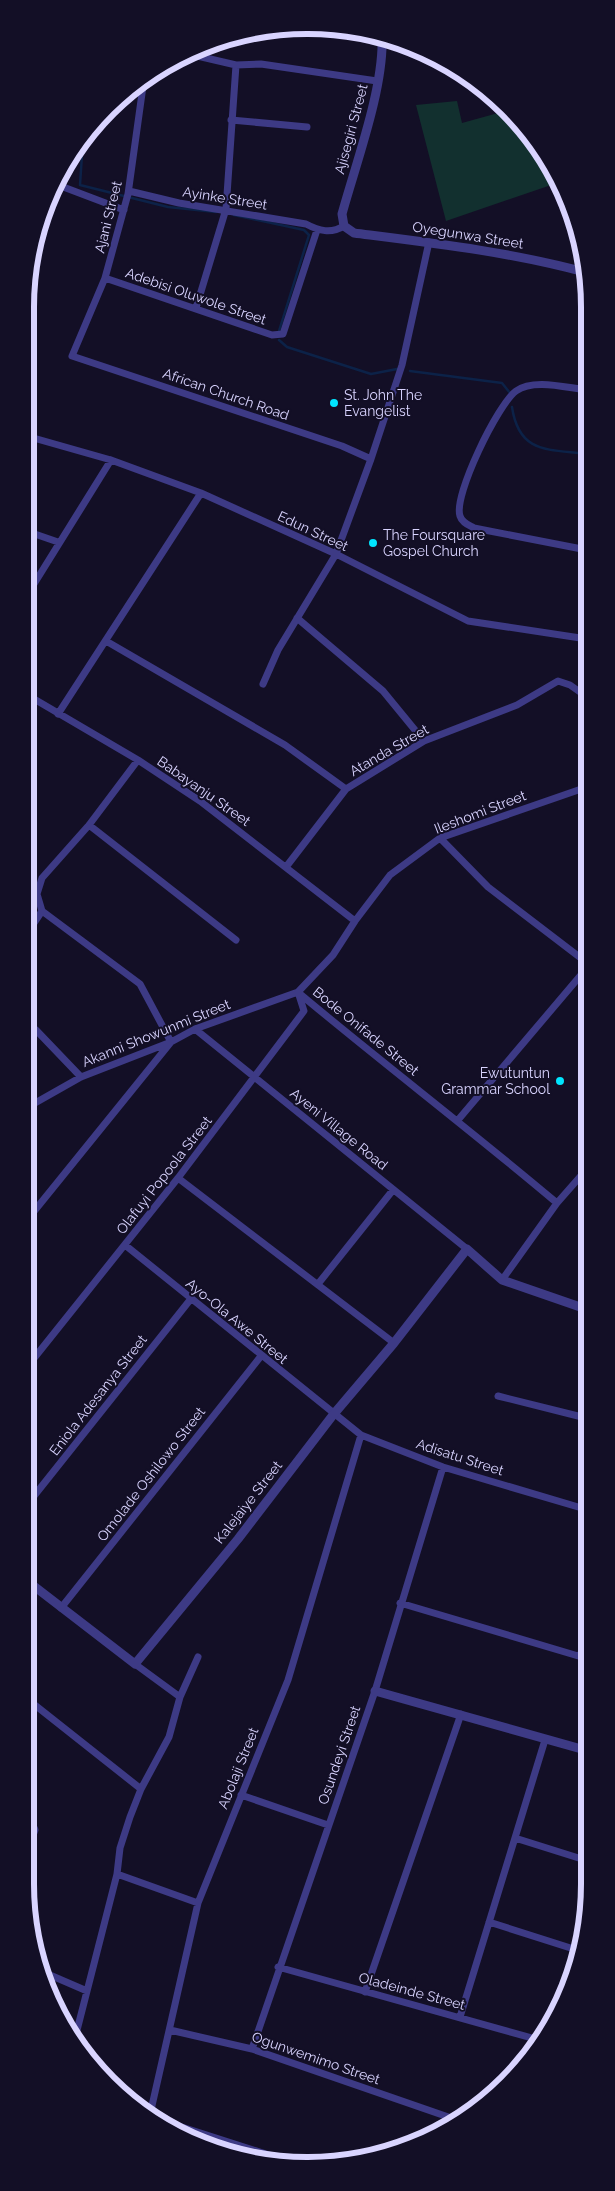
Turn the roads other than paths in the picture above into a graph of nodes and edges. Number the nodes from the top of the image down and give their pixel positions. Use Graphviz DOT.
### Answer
graph roads {
  1 [pos="382,44"];
  2 [pos="199,56"];
  3 [pos="236,65"];
  4 [pos="377,80"];
  5 [pos="143,89"];
  6 [pos="231,120"];
  7 [pos="307,127"];
  8 [pos="62,186"];
  9 [pos="128,195"];
  10 [pos="226,209"];
  11 [pos="124,210"];
  12 [pos="344,226"];
  13 [pos="317,230"];
  14 [pos="429,242"];
  15 [pos="579,271"];
  16 [pos="105,278"];
  17 [pos="196,308"];
  18 [pos="72,356"];
  19 [pos="581,389"];
  20 [pos="34,438"];
  21 [pos="371,459"];
  22 [pos="111,460"];
  23 [pos="201,493"];
  24 [pos="34,533"];
  25 [pos="58,542"];
  26 [pos="581,549"];
  27 [pos="336,554"];
  28 [pos="34,583"];
  29 [pos="297,618"];
  30 [pos="581,638"];
  31 [pos="106,641"];
  32 [pos="263,684"];
  33 [pos="581,693"];
  34 [pos="34,699"];
  35 [pos="58,714"];
  36 [pos="424,741"];
  37 [pos="138,760"];
  38 [pos="346,789"];
  39 [pos="581,789"];
  40 [pos="89,825"];
  41 [pos="440,838"];
  42 [pos="286,867"];
  43 [pos="42,911"];
  44 [pos="355,920"];
  45 [pos="34,923"];
  46 [pos="236,940"];
  47 [pos="581,958"];
  48 [pos="581,975"];
  49 [pos="298,992"];
  50 [pos="195,1029"];
  51 [pos="36,1030"];
  52 [pos="171,1042"];
  53 [pos="81,1077"];
  54 [pos="256,1078"];
  55 [pos="34,1104"];
  56 [pos="458,1120"];
  57 [pos="581,1176"];
  58 [pos="178,1178"];
  59 [pos="393,1190"];
  60 [pos="557,1203"];
  61 [pos="34,1211"];
  62 [pos="124,1245"];
  63 [pos="467,1249"];
  64 [pos="502,1280"];
  65 [pos="318,1284"];
  66 [pos="190,1300"];
  67 [pos="581,1308"];
  68 [pos="394,1344"];
  69 [pos="261,1356"];
  70 [pos="34,1358"];
  71 [pos="498,1396"];
  72 [pos="334,1415"];
  73 [pos="581,1417"];
  74 [pos="361,1435"];
  75 [pos="443,1467"];
  76 [pos="34,1496"];
  77 [pos="581,1508"];
  78 [pos="34,1586"];
  79 [pos="400,1603"];
  80 [pos="61,1608"];
  81 [pos="198,1656"];
  82 [pos="581,1656"];
  83 [pos="135,1664"];
  84 [pos="375,1691"];
  85 [pos="180,1697"];
  86 [pos="34,1704"];
  87 [pos="461,1714"];
  88 [pos="545,1740"];
  89 [pos="581,1749"];
  90 [pos="140,1788"];
  91 [pos="241,1795"];
  92 [pos="328,1825"];
  93 [pos="515,1838"];
  94 [pos="581,1859"];
  95 [pos="117,1874"];
  96 [pos="198,1903"];
  97 [pos="489,1922"];
  98 [pos="573,1949"];
  99 [pos="278,1967"];
  100 [pos="50,1975"];
  101 [pos="86,1991"];
  102 [pos="365,1992"];
  103 [pos="460,2017"];
  104 [pos="170,2030"];
  105 [pos="77,2031"];
  106 [pos="533,2038"];
  107 [pos="252,2049"];
  108 [pos="151,2108"];
  109 [pos="447,2119"];
  110 [pos="196,2133"];
  111 [pos="236,2148"];
  1 -- 4 [label="street, Ajisegiri Street"];
  2 -- 3 [label="street"];
  3 -- 4 [label="street"];
  3 -- 6 [label="street"];
  4 -- 12 [label="street, Ajisegiri Street"];
  5 -- 9 [label="street, Ajani Street"];
  6 -- 7 [label="street"];
  6 -- 10 [label="street"];
  8 -- 11 [label="street"];
  9 -- 10 [label="street, Ayinke Street"];
  9 -- 11 [label="street, Ajani Street"];
  10 -- 13 [label="street, Ayinke Street"];
  10 -- 17 [label="street"];
  11 -- 16 [label="street, Ajani Street"];
  12 -- 13 [label="street"];
  12 -- 14 [label="street, Oyegunwa Street"];
  13 -- 17 [label="street, Adebisi Oluwole Street"];
  14 -- 15 [label="street, Oyegunwa Street"];
  14 -- 21 [label="street"];
  16 -- 17 [label="street, Adebisi Oluwole Street"];
  16 -- 18 [label="street, Ajani Street"];
  18 -- 21 [label="street, African Church Road"];
  19 -- 26 [label="street"];
  20 -- 22 [label="street, Edun Street"];
  21 -- 27 [label="street"];
  22 -- 23 [label="street, Edun Street"];
  22 -- 25 [label="street"];
  23 -- 27 [label="street, Edun Street"];
  23 -- 31 [label="street"];
  24 -- 25 [label="street"];
  25 -- 28 [label="street"];
  27 -- 29 [label="street"];
  27 -- 30 [label="street, Edun Street"];
  29 -- 32 [label="street"];
  29 -- 36 [label="street"];
  31 -- 35 [label="street"];
  31 -- 38 [label="street"];
  33 -- 36 [label="street, Atanda Street"];
  34 -- 35 [label="street, Babayanju Street"];
  35 -- 37 [label="street, Babayanju Street"];
  36 -- 38 [label="street, Atanda Street"];
  37 -- 40 [label="street"];
  37 -- 42 [label="street, Babayanju Street"];
  38 -- 42 [label="street, Atanda Street"];
  39 -- 41 [label="street, Ileshomi Street"];
  40 -- 43 [label="street"];
  40 -- 46 [label="street"];
  41 -- 44 [label="street, Ileshomi Street"];
  41 -- 47 [label="street"];
  42 -- 44 [label="street, Babayanju Street"];
  43 -- 45 [label="street"];
  43 -- 52 [label="street"];
  44 -- 49 [label="street, Ileshomi Street"];
  48 -- 56 [label="street"];
  49 -- 50 [label="street, Akanni Showunmi Street"];
  49 -- 54 [label="street, Olafuyi Popoola Street"];
  49 -- 56 [label="street, Bode Onifade Street"];
  50 -- 52 [label="street, Akanni Showunmi Street"];
  50 -- 54 [label="street, Ayeni Village Road"];
  51 -- 53 [label="street"];
  52 -- 53 [label="street, Akanni Showunmi Street"];
  52 -- 61 [label="street"];
  53 -- 55 [label="street, Akanni Showunmi Street"];
  54 -- 58 [label="street, Olafuyi Popoola Street"];
  54 -- 59 [label="street, Ayeni Village Road"];
  56 -- 60 [label="street, Bode Onifade Street"];
  57 -- 60 [label="street"];
  58 -- 62 [label="street, Olafuyi Popoola Street"];
  58 -- 65 [label="street"];
  59 -- 63 [label="street, Ayeni Village Road"];
  59 -- 65 [label="street"];
  60 -- 64 [label="street"];
  62 -- 66 [label="street, Ayo-Ola Awe Street"];
  62 -- 70 [label="street, Olafuyi Popoola Street"];
  63 -- 64 [label="street"];
  63 -- 68 [label="street, Kalejaiye Street"];
  64 -- 67 [label="street"];
  65 -- 68 [label="street"];
  66 -- 69 [label="street, Ayo-Ola Awe Street"];
  66 -- 76 [label="street, Eniola Adesanya Street"];
  68 -- 72 [label="street, Kalejaiye Street"];
  69 -- 72 [label="street, Ayo-Ola Awe Street"];
  69 -- 80 [label="street, Omolade Oshilowo Street"];
  71 -- 73 [label="street"];
  72 -- 74 [label="street, Adisatu Street"];
  72 -- 83 [label="street, Kalejaiye Street"];
  74 -- 75 [label="street, Adisatu Street"];
  74 -- 91 [label="street, Abolaji Street"];
  75 -- 77 [label="street, Adisatu Street"];
  75 -- 79 [label="street, Osundeyi Street"];
  78 -- 80 [label="street"];
  79 -- 82 [label="street"];
  79 -- 84 [label="street, Osundeyi Street"];
  80 -- 83 [label="street"];
  81 -- 85 [label="street"];
  83 -- 85 [label="street"];
  84 -- 87 [label="street"];
  84 -- 92 [label="street, Osundeyi Street"];
  85 -- 90 [label="street"];
  86 -- 90 [label="street"];
  87 -- 88 [label="street"];
  87 -- 102 [label="street"];
  88 -- 89 [label="street"];
  88 -- 93 [label="street"];
  90 -- 95 [label="street"];
  91 -- 92 [label="street"];
  91 -- 96 [label="street, Abolaji Street"];
  92 -- 99 [label="street, Osundeyi Street"];
  93 -- 94 [label="street"];
  93 -- 97 [label="street"];
  95 -- 96 [label="street"];
  95 -- 101 [label="street"];
  96 -- 104 [label="street, Abolaji Street"];
  97 -- 98 [label="street"];
  97 -- 103 [label="street"];
  99 -- 102 [label="street, Oladeinde Street"];
  99 -- 107 [label="street, Osundeyi Street"];
  100 -- 101 [label="street"];
  101 -- 105 [label="street"];
  102 -- 103 [label="street, Oladeinde Street"];
  103 -- 106 [label="street, Oladeinde Street"];
  104 -- 107 [label="street, Ogunwemimo Street"];
  104 -- 108 [label="street, Abolaji Street"];
  107 -- 109 [label="street, Ogunwemimo Street"];
  110 -- 111 [label="street"];
}
